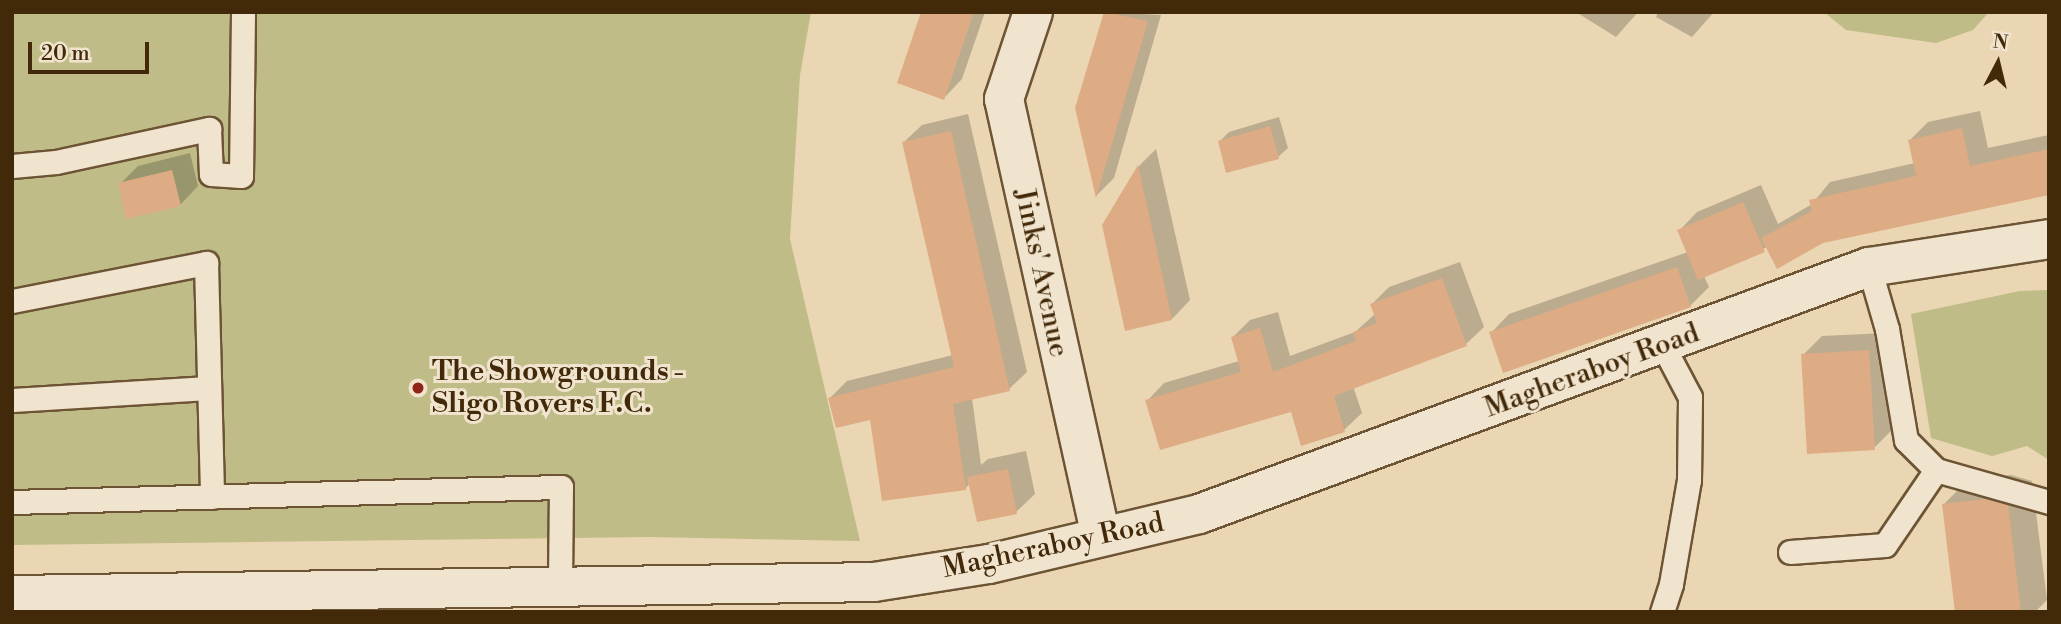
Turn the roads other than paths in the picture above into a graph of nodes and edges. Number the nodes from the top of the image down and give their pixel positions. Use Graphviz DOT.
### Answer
graph roads {
  1 [pos="243,12"];
  2 [pos="1033,12"];
  3 [pos="12,166"];
  4 [pos="2049,239"];
  5 [pos="1869,267"];
  6 [pos="12,301"];
  7 [pos="1663,346"];
  8 [pos="209,388"];
  9 [pos="12,400"];
  10 [pos="1936,470"];
  11 [pos="212,496"];
  12 [pos="12,502"];
  13 [pos="2049,502"];
  14 [pos="1101,536"];
  15 [pos="1790,552"];
  16 [pos="560,589"];
  17 [pos="12,595"];
  18 [pos="401,601"];
  19 [pos="254,602"];
  20 [pos="1662,612"];
  1 -- 3 [label="lane"];
  2 -- 14 [label="street, Jinks' Avenue"];
  4 -- 5 [label="street, Magheraboy Road"];
  5 -- 7 [label="street, Magheraboy Road"];
  5 -- 10 [label="lane"];
  6 -- 8 [label="lane"];
  7 -- 14 [label="street, Magheraboy Road"];
  7 -- 20 [label="lane"];
  8 -- 9 [label="lane"];
  8 -- 11 [label="lane"];
  10 -- 13 [label="lane"];
  10 -- 15 [label="lane"];
  11 -- 12 [label="lane"];
  11 -- 16 [label="lane"];
  14 -- 16 [label="street, Magheraboy Road"];
  16 -- 18 [label="street, Magheraboy Road"];
  17 -- 19 [label="street, Magheraboy Road"];
  18 -- 19 [label="street, Magheraboy Road"];
}
